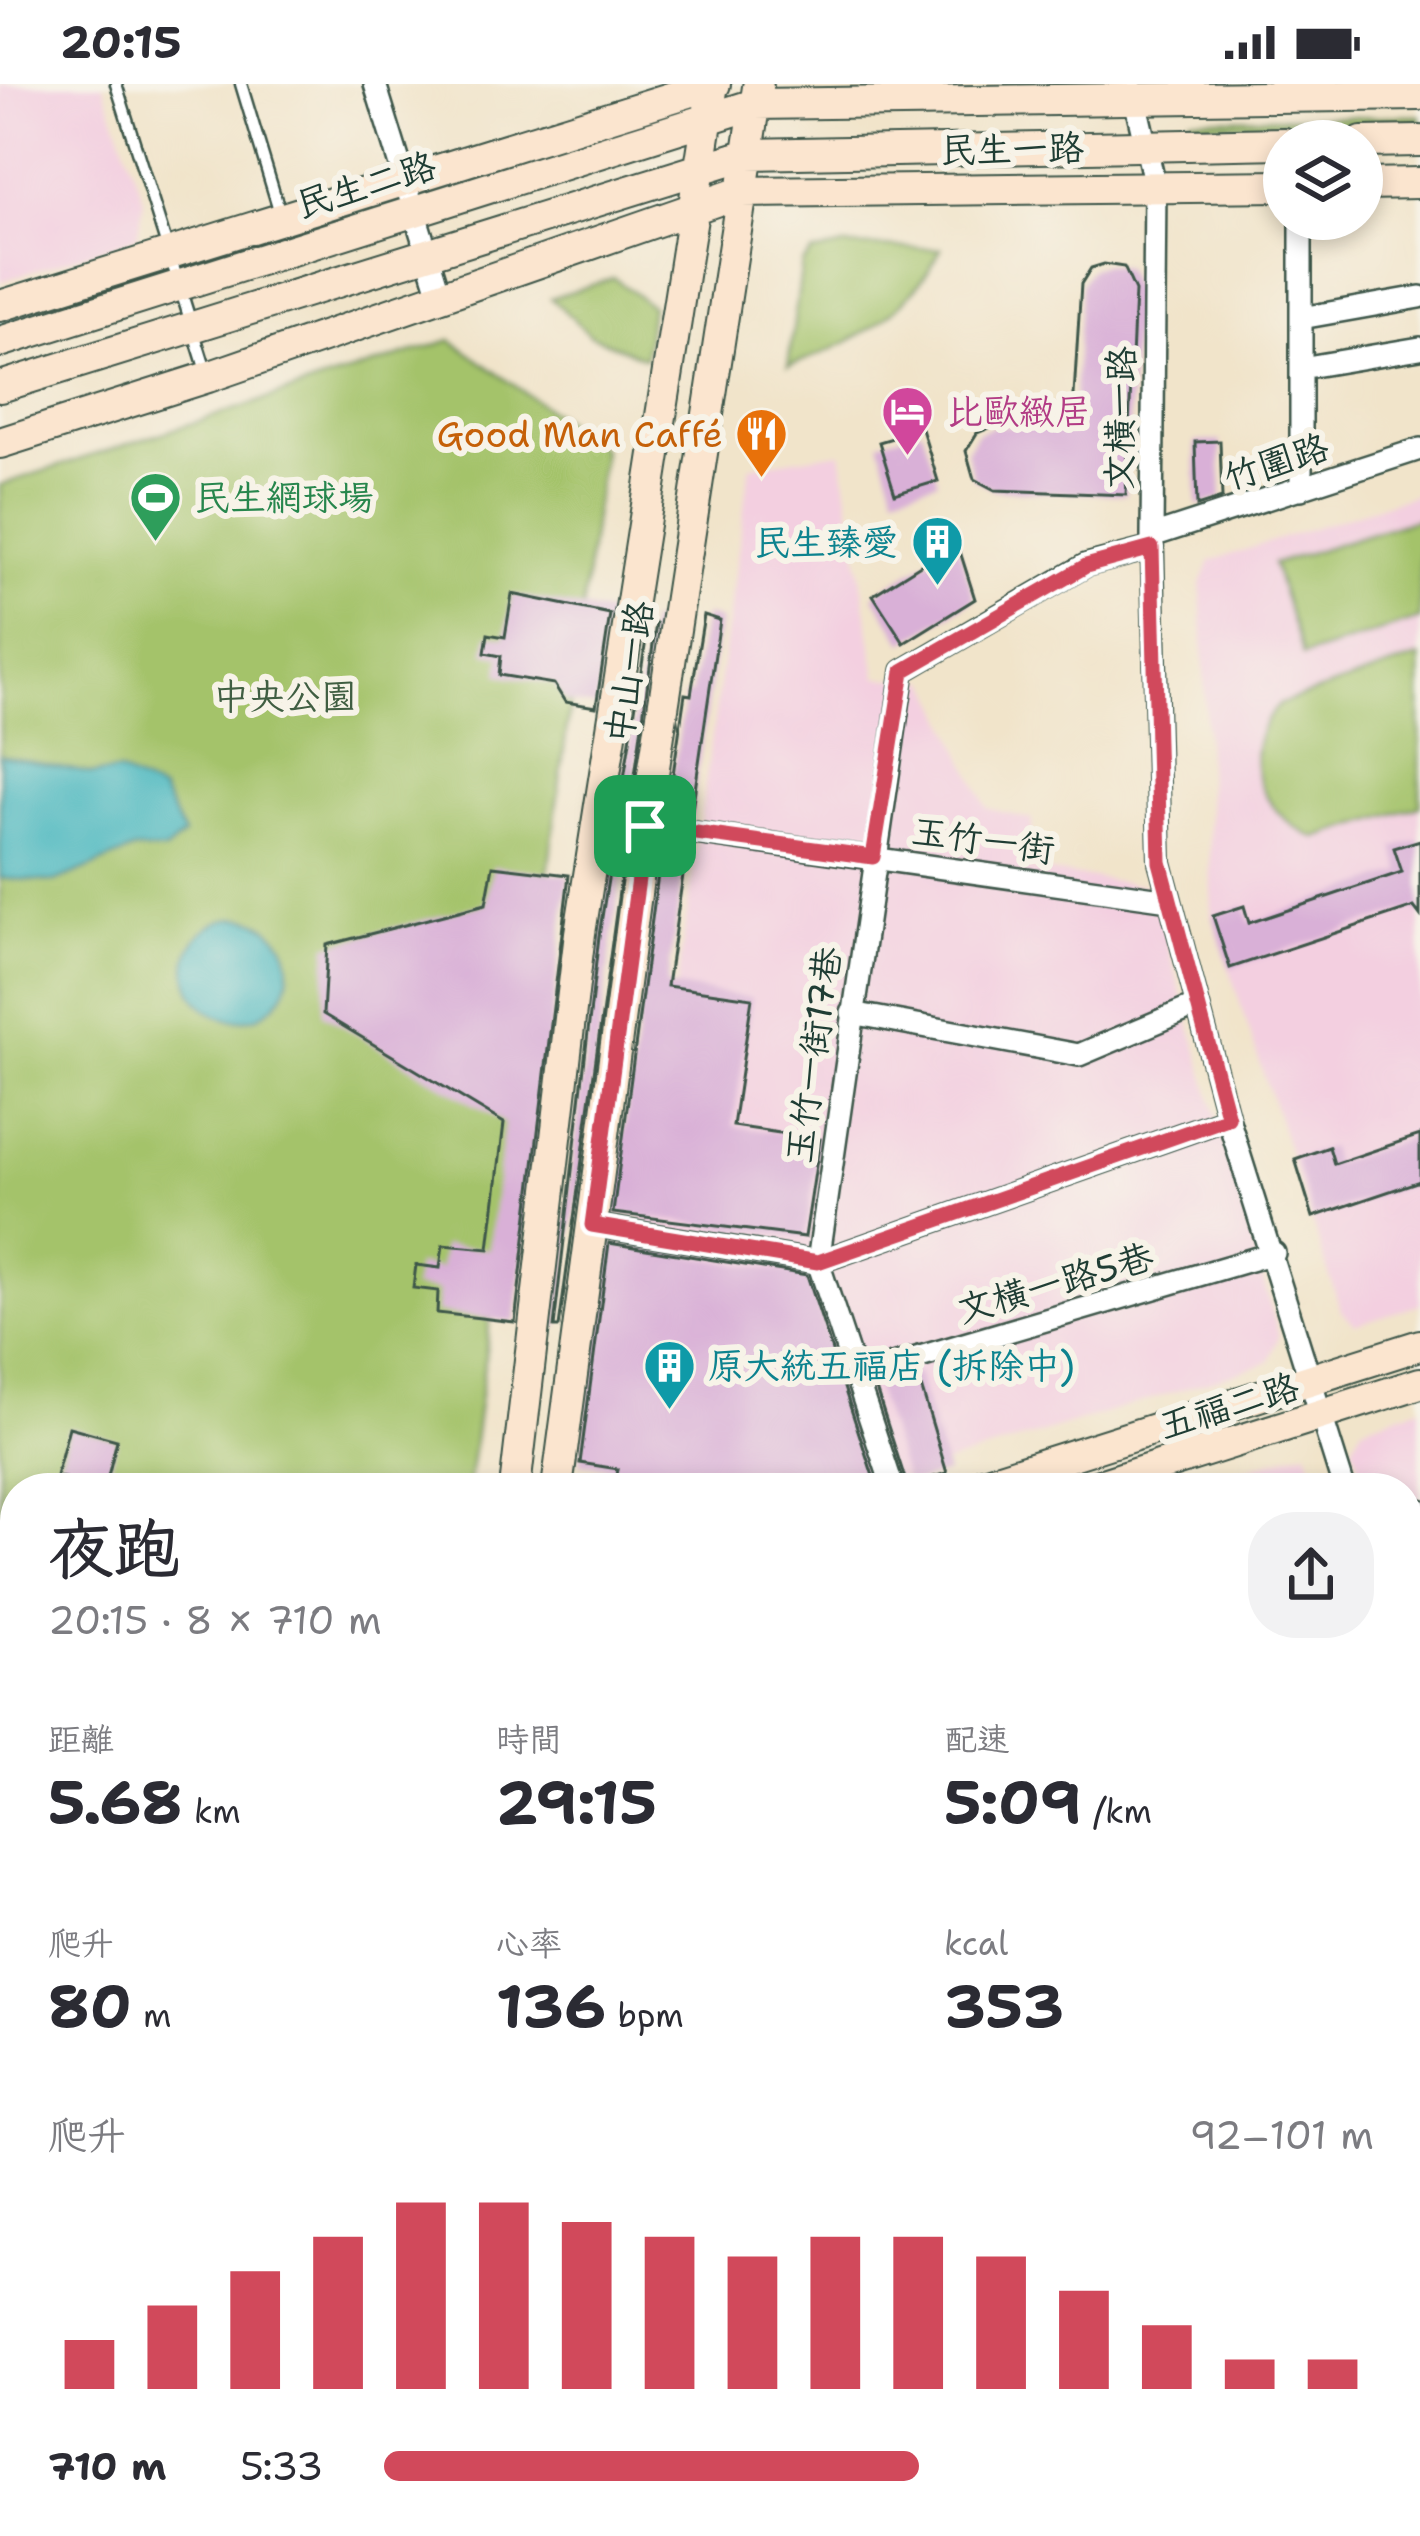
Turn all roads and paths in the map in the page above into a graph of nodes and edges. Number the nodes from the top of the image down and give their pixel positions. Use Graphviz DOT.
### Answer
graph roads {
  1 [pos="116,84"];
  2 [pos="241,84"];
  3 [pos="375,84"];
  4 [pos="714,84"];
  5 [pos="1133,91"];
  6 [pos="757,94"];
  7 [pos="1420,94"];
  8 [pos="707,118"];
  9 [pos="1383,142"];
  10 [pos="1420,142"];
  11 [pos="1263,143"];
  12 [pos="1143,145"];
  13 [pos="748,154"];
  14 [pos="698,166"];
  15 [pos="405,176"];
  16 [pos="1420,183"];
  17 [pos="1383,184"];
  18 [pos="1263,186"];
  19 [pos="1155,187"];
  20 [pos="741,193"];
  21 [pos="691,208"];
  22 [pos="415,212"];
  23 [pos="280,215"];
  24 [pos="1300,240"];
  25 [pos="168,252"];
  26 [pos="428,253"];
  27 [pos="178,284"];
  28 [pos="440,295"];
  29 [pos="1420,297"];
  30 [pos="0,306"];
  31 [pos="1301,319"];
  32 [pos="192,327"];
  33 [pos="0,342"];
  34 [pos="1420,348"];
  35 [pos="1301,368"];
  36 [pos="208,377"];
  37 [pos="0,387"];
  38 [pos="0,443"];
  39 [pos="1420,449"];
  40 [pos="1301,489"];
  41 [pos="1152,542"];
  42 [pos="645,826"];
  43 [pos="873,857"];
  44 [pos="1169,900"];
  45 [pos="1195,1006"];
  46 [pos="852,1013"];
  47 [pos="1228,1118"];
  48 [pos="592,1225"];
  49 [pos="1274,1253"];
  50 [pos="818,1262"];
  51 [pos="1420,1345"];
  52 [pos="855,1376"];
  53 [pos="1310,1381"];
  54 [pos="1420,1383"];
  55 [pos="1320,1414"];
  56 [pos="516,1473"];
  57 [pos="558,1473"];
  58 [pos="888,1473"];
  59 [pos="1016,1473"];
  60 [pos="1137,1473"];
  61 [pos="1339,1473"];
  1 -- 25 [label="lane"];
  2 -- 23 [label="lane"];
  3 -- 15 [label="street"];
  4 -- 8 [label="main road, 中山一路"];
  4 -- 15 [label="main road"];
  5 -- 6 [label="main road, 民生一路"];
  5 -- 7 [label="main road, 民生一路"];
  5 -- 12 [label="street, 文橫一路"];
  6 -- 8 [label="main road, 民生二路"];
  6 -- 13 [label="main road, 中山一路"];
  8 -- 14 [label="main road, 中山一路"];
  8 -- 22 [label="main road, 民生二路"];
  9 -- 10 [label="main road"];
  11 -- 12 [label="main road, 民生一路"];
  12 -- 13 [label="main road, 民生一路"];
  12 -- 19 [label="street, 文橫一路"];
  13 -- 14 [label="main road, 民生一路"];
  13 -- 20 [label="main road, 中山一路"];
  14 -- 21 [label="main road, 中山一路"];
  14 -- 26 [label="main road"];
  15 -- 22 [label="street"];
  15 -- 23 [label="main road"];
  16 -- 17 [label="main road"];
  18 -- 19 [label="main road, 民生一路"];
  19 -- 20 [label="main road, 民生一路"];
  19 -- 41 [label="street, 文橫一路"];
  20 -- 21 [label="main road, 民生一路"];
  20 -- 42 [label="main road, 中山一路"];
  21 -- 28 [label="main road, 民生一路"];
  21 -- 56 [label="main road, 中山一路"];
  22 -- 26 [label="street"];
  22 -- 27 [label="main road, 民生二路"];
  23 -- 25 [label="main road"];
  24 -- 31 [label="street"];
  25 -- 27 [label="lane"];
  25 -- 30 [label="main road"];
  26 -- 28 [label="street"];
  26 -- 32 [label="main road"];
  27 -- 32 [label="lane"];
  27 -- 33 [label="main road, 民生二路"];
  28 -- 36 [label="main road, 民生一路"];
  29 -- 31 [label="street"];
  31 -- 35 [label="street"];
  32 -- 36 [label="lane"];
  32 -- 37 [label="main road"];
  34 -- 35 [label="street"];
  35 -- 40 [label="street"];
  36 -- 38 [label="main road, 民生一路"];
  39 -- 40 [label="street, 竹圍路"];
  40 -- 41 [label="street, 竹圍路"];
  41 -- 43 [label="street, 竹圍路"];
  41 -- 44 [label="street, 文橫一路"];
  42 -- 43 [label="street, 玉竹一街"];
  42 -- 48 [label="main road, 中山一路"];
  43 -- 44 [label="street, 玉竹一街"];
  43 -- 46 [label="street, 玉竹一街17巷"];
  44 -- 45 [label="street, 文橫一路"];
  45 -- 46 [label="street"];
  45 -- 47 [label="street, 文橫一路"];
  46 -- 50 [label="street, 玉竹一街17巷"];
  47 -- 49 [label="street, 文橫一路"];
  47 -- 50 [label="street"];
  48 -- 50 [label="street"];
  48 -- 57 [label="main road, 中山一路"];
  49 -- 52 [label="street, 文橫一路5巷"];
  49 -- 53 [label="street, 文橫一路"];
  50 -- 52 [label="street"];
  51 -- 53 [label="main road, 五福二路"];
  52 -- 58 [label="street"];
  53 -- 55 [label="street, 文橫一路"];
  53 -- 59 [label="main road, 五福二路"];
  54 -- 55 [label="main road, 五福二路"];
  55 -- 60 [label="main road, 五福二路"];
  55 -- 61 [label="street, 文橫一路"];
}
